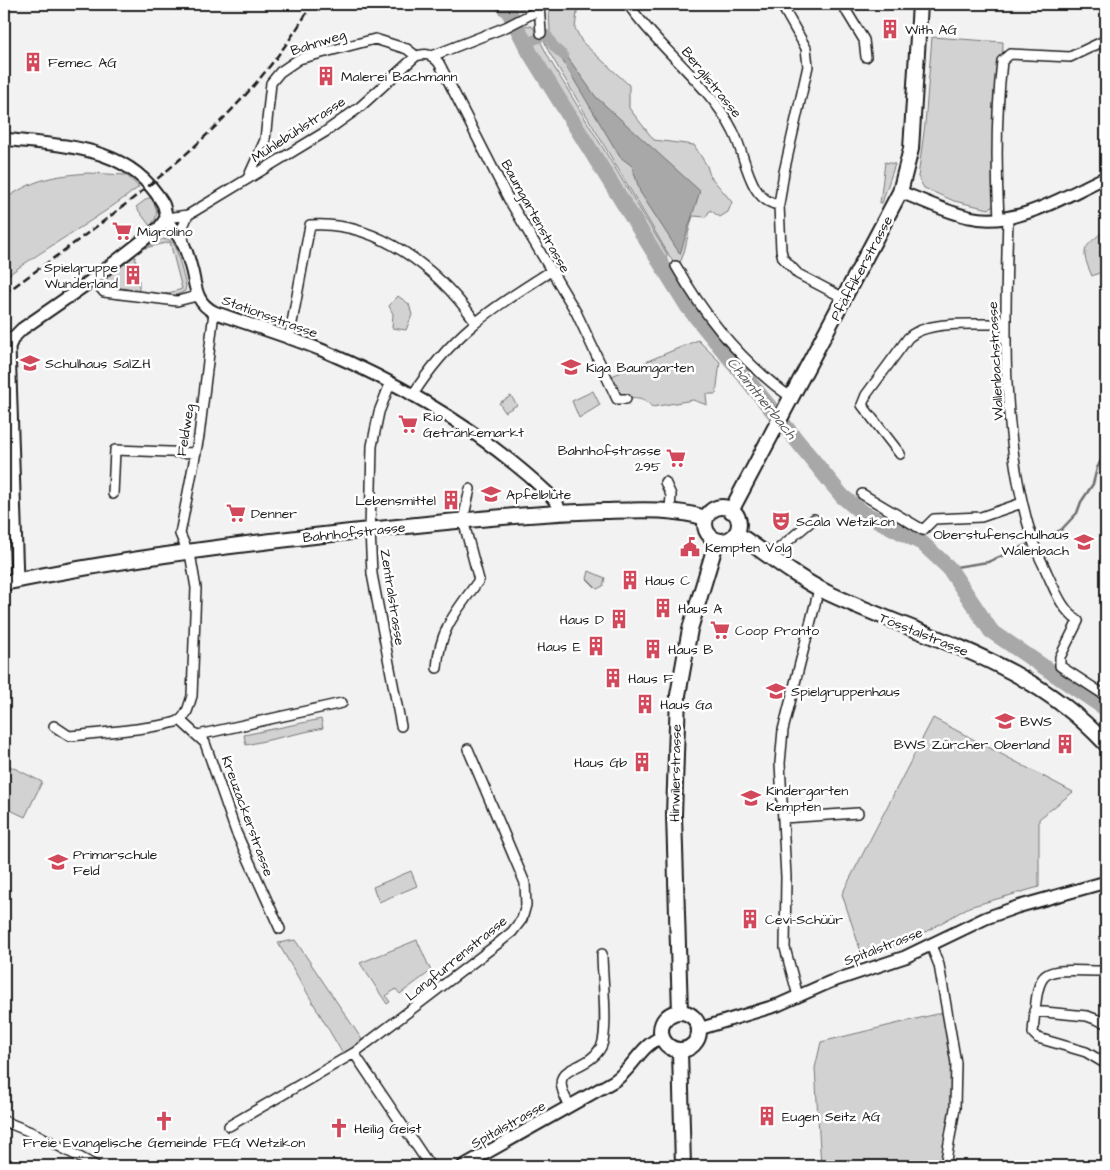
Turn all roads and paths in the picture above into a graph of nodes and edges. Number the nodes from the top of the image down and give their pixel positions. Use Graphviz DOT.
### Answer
graph roads {
  1 [pos="628,4"];
  2 [pos="781,4"];
  3 [pos="842,4"];
  4 [pos="920,4"];
  5 [pos="539,7"];
  6 [pos="541,32"];
  7 [pos="1106,40"];
  8 [pos="416,56"];
  9 [pos="432,56"];
  10 [pos="866,57"];
  11 [pos="4,139"];
  12 [pos="1106,177"];
  13 [pos="248,178"];
  14 [pos="900,192"];
  15 [pos="779,205"];
  16 [pos="188,215"];
  17 [pos="166,218"];
  18 [pos="1003,218"];
  19 [pos="184,243"];
  20 [pos="676,266"];
  21 [pos="551,271"];
  22 [pos="93,279"];
  23 [pos="197,296"];
  24 [pos="844,298"];
  25 [pos="214,312"];
  26 [pos="475,320"];
  27 [pos="1005,324"];
  28 [pos="289,338"];
  29 [pos="390,384"];
  30 [pos="412,396"];
  31 [pos="626,399"];
  32 [pos="789,404"];
  33 [pos="196,453"];
  34 [pos="900,454"];
  35 [pos="665,482"];
  36 [pos="470,489"];
  37 [pos="113,494"];
  38 [pos="862,494"];
  39 [pos="1022,503"];
  40 [pos="670,510"];
  41 [pos="731,510"];
  42 [pos="560,512"];
  43 [pos="706,518"];
  44 [pos="814,519"];
  45 [pos="463,520"];
  46 [pos="370,530"];
  47 [pos="736,532"];
  48 [pos="717,540"];
  49 [pos="186,551"];
  50 [pos="770,556"];
  51 [pos="10,581"];
  52 [pos="819,589"];
  53 [pos="437,668"];
  54 [pos="1106,696"];
  55 [pos="342,703"];
  56 [pos="180,720"];
  57 [pos="54,726"];
  58 [pos="401,726"];
  59 [pos="198,735"];
  60 [pos="1106,744"];
  61 [pos="468,749"];
  62 [pos="858,813"];
  63 [pos="783,818"];
  64 [pos="1106,882"];
  65 [pos="280,929"];
  66 [pos="931,945"];
  67 [pos="602,954"];
  68 [pos="1106,971"];
  69 [pos="798,996"];
  70 [pos="1034,1011"];
  71 [pos="680,1012"];
  72 [pos="1106,1022"];
  73 [pos="699,1029"];
  74 [pos="662,1037"];
  75 [pos="680,1051"];
  76 [pos="354,1053"];
  77 [pos="1106,1064"];
  78 [pos="570,1106"];
  79 [pos="4,1121"];
  80 [pos="228,1126"];
  81 [pos="96,1166"];
  82 [pos="430,1166"];
  83 [pos="463,1166"];
  84 [pos="683,1166"];
  85 [pos="945,1166"];
  1 -- 15 [label="street, Berglistrasse"];
  2 -- 15 [label="street"];
  3 -- 10 [label="street"];
  4 -- 14 [label="main road, Pfäffikerstrasse"];
  5 -- 6 [label="street"];
  5 -- 9 [label="street"];
  7 -- 18 [label="street, Wallenbachstrasse"];
  8 -- 9 [label="street"];
  8 -- 13 [label="street, Mühlebühlstrasse"];
  8 -- 13 [label="street, Bahnweg"];
  9 -- 21 [label="street, Baumgartenstrasse"];
  11 -- 17 [label="street"];
  12 -- 18 [label="street"];
  13 -- 16 [label="street, Mühlebühlstrasse"];
  14 -- 18 [label="street"];
  14 -- 24 [label="main road, Pfäffikerstrasse"];
  15 -- 24 [label="street"];
  16 -- 17 [label="street, Mühlebühlstrasse"];
  16 -- 19 [label="street"];
  17 -- 19 [label="street"];
  17 -- 22 [label="street"];
  18 -- 27 [label="street, Wallenbachstrasse"];
  19 -- 23 [label="street"];
  20 -- 32 [label="street"];
  21 -- 26 [label="street"];
  21 -- 31 [label="street, Baumgartenstrasse"];
  22 -- 23 [label="street"];
  22 -- 51 [label="street"];
  23 -- 25 [label="street, Stationsstrasse"];
  24 -- 32 [label="main road, Pfäffikerstrasse"];
  25 -- 28 [label="street, Stationsstrasse"];
  25 -- 33 [label="street, Feldweg"];
  26 -- 28 [label="street"];
  26 -- 30 [label="street"];
  27 -- 34 [label="street"];
  27 -- 39 [label="street, Wallenbachstrasse"];
  28 -- 29 [label="street, Stationsstrasse"];
  29 -- 30 [label="street, Stationsstrasse"];
  29 -- 46 [label="street, Zentralstrasse"];
  30 -- 42 [label="street, Stationsstrasse"];
  32 -- 41 [label="main road, Pfäffikerstrasse"];
  33 -- 37 [label="street"];
  33 -- 49 [label="street, Feldweg"];
  35 -- 40 [label="street"];
  36 -- 45 [label="street"];
  38 -- 39 [label="street"];
  39 -- 54 [label="street, Wallenbachstrasse"];
  40 -- 42 [label="main road, Bahnhofstrasse"];
  40 -- 43 [label="main road, Bahnhofstrasse"];
  41 -- 43 [label="main road"];
  41 -- 47 [label="main road"];
  42 -- 45 [label="main road, Bahnhofstrasse"];
  43 -- 48 [label="main road"];
  44 -- 50 [label="street"];
  45 -- 46 [label="main road, Bahnhofstrasse"];
  45 -- 53 [label="street"];
  46 -- 49 [label="main road, Bahnhofstrasse"];
  46 -- 58 [label="street, Zentralstrasse"];
  47 -- 48 [label="main road"];
  47 -- 50 [label="main road, Tösstalstrasse"];
  48 -- 71 [label="main road, Hinwilerstrasse"];
  49 -- 51 [label="main road, Bahnhofstrasse"];
  49 -- 56 [label="street"];
  50 -- 52 [label="main road, Tösstalstrasse"];
  52 -- 60 [label="main road, Tösstalstrasse"];
  52 -- 63 [label="street"];
  55 -- 59 [label="street"];
  56 -- 57 [label="street"];
  56 -- 59 [label="street, Kreuzackerstrasse"];
  59 -- 65 [label="street, Kreuzackerstrasse"];
  61 -- 76 [label="street, Langfurrenstrasse"];
  62 -- 63 [label="street"];
  63 -- 69 [label="street"];
  64 -- 66 [label="street, Spitalstrasse"];
  66 -- 69 [label="street, Spitalstrasse"];
  66 -- 85 [label="street"];
  67 -- 78 [label="street"];
  68 -- 70 [label="street"];
  69 -- 73 [label="street, Spitalstrasse"];
  70 -- 72 [label="street"];
  70 -- 77 [label="street"];
  71 -- 73 [label="main road"];
  71 -- 74 [label="main road"];
  73 -- 75 [label="main road"];
  74 -- 75 [label="main road"];
  74 -- 78 [label="street, Spitalstrasse"];
  75 -- 84 [label="main road"];
  76 -- 80 [label="street, Langfurrenstrasse"];
  76 -- 82 [label="street"];
  78 -- 83 [label="street, Spitalstrasse"];
  79 -- 81 [label="street"];
}
